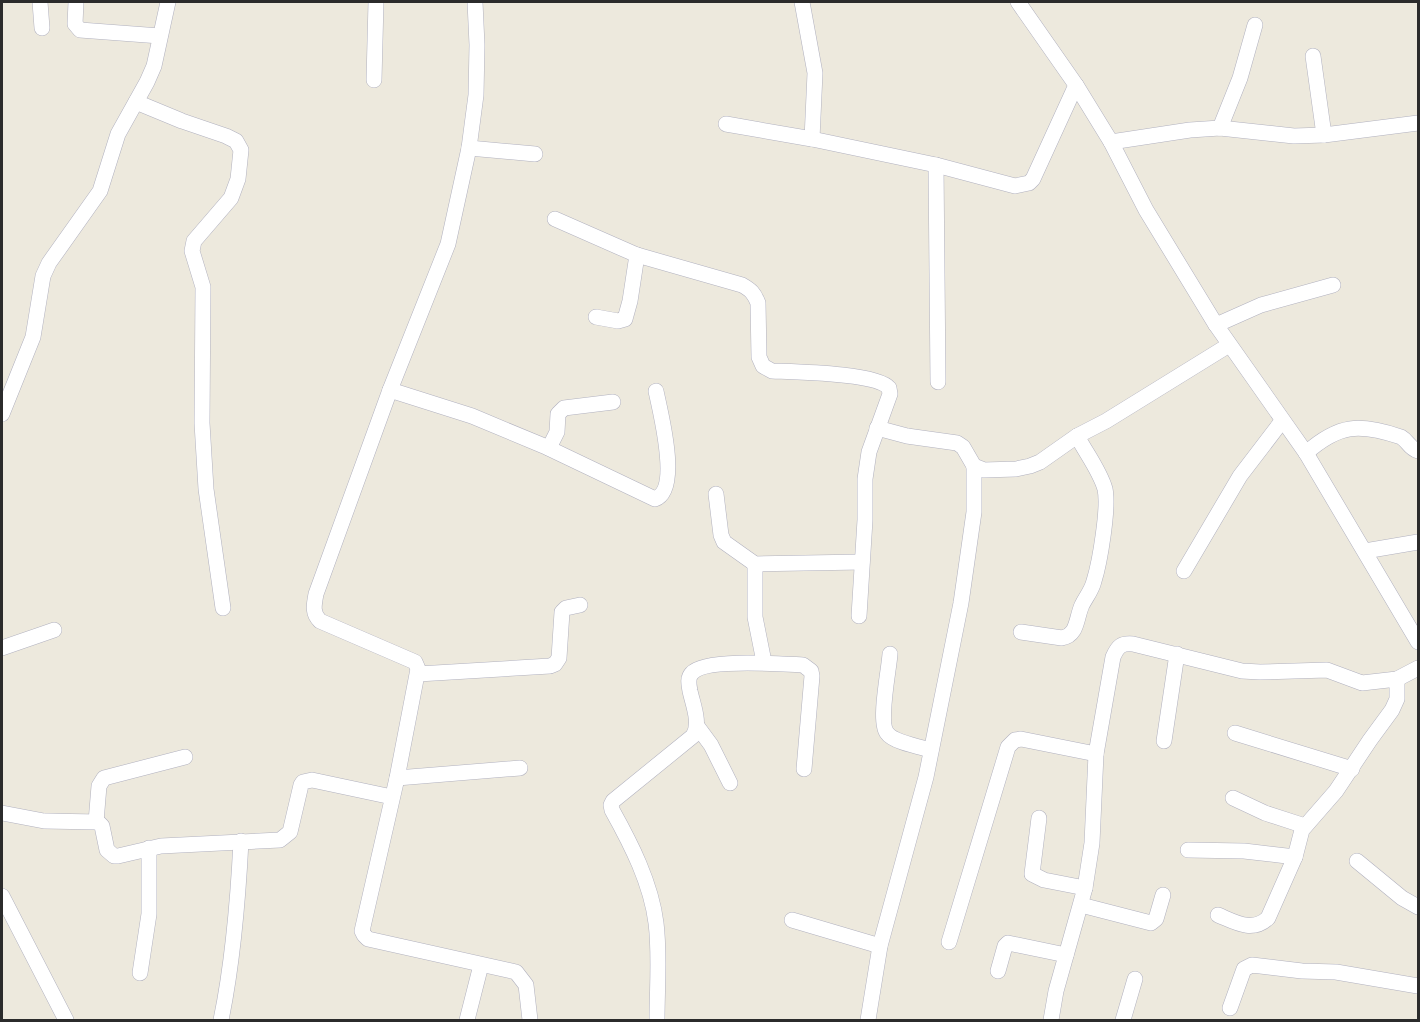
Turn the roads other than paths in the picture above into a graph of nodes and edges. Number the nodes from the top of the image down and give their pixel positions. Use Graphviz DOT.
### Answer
graph roads {
  1 [pos="40,2"];
  2 [pos="76,2"];
  3 [pos="168,2"];
  4 [pos="376,2"];
  5 [pos="475,2"];
  6 [pos="802,2"];
  7 [pos="1018,2"];
  8 [pos="1255,25"];
  9 [pos="42,28"];
  10 [pos="160,36"];
  11 [pos="1313,56"];
  12 [pos="374,80"];
  13 [pos="1076,85"];
  14 [pos="136,102"];
  15 [pos="1419,123"];
  16 [pos="726,124"];
  17 [pos="1220,128"];
  18 [pos="1324,135"];
  19 [pos="812,139"];
  20 [pos="1111,142"];
  21 [pos="469,148"];
  22 [pos="535,154"];
  23 [pos="936,165"];
  24 [pos="555,219"];
  25 [pos="637,255"];
  26 [pos="1333,285"];
  27 [pos="596,317"];
  28 [pos="1216,325"];
  29 [pos="1229,345"];
  30 [pos="938,382"];
  31 [pos="390,390"];
  32 [pos="656,391"];
  33 [pos="613,402"];
  34 [pos="2,414"];
  35 [pos="1282,421"];
  36 [pos="878,428"];
  37 [pos="1077,436"];
  38 [pos="549,448"];
  39 [pos="1419,451"];
  40 [pos="1306,453"];
  41 [pos="974,466"];
  42 [pos="716,494"];
  43 [pos="1419,542"];
  44 [pos="1365,551"];
  45 [pos="862,562"];
  46 [pos="755,564"];
  47 [pos="1184,571"];
  48 [pos="580,605"];
  49 [pos="223,608"];
  50 [pos="859,616"];
  51 [pos="54,630"];
  52 [pos="1021,633"];
  53 [pos="1419,642"];
  54 [pos="2,648"];
  55 [pos="890,654"];
  56 [pos="1178,654"];
  57 [pos="764,662"];
  58 [pos="1419,668"];
  59 [pos="418,675"];
  60 [pos="1397,679"];
  61 [pos="697,726"];
  62 [pos="1234,733"];
  63 [pos="1164,741"];
  64 [pos="931,750"];
  65 [pos="1096,754"];
  66 [pos="185,757"];
  67 [pos="520,768"];
  68 [pos="804,769"];
  69 [pos="1352,769"];
  70 [pos="397,778"];
  71 [pos="730,783"];
  72 [pos="392,797"];
  73 [pos="1233,798"];
  74 [pos="2,813"];
  75 [pos="1039,818"];
  76 [pos="96,822"];
  77 [pos="1305,826"];
  78 [pos="241,841"];
  79 [pos="149,848"];
  80 [pos="1188,850"];
  81 [pos="1295,857"];
  82 [pos="1357,861"];
  83 [pos="1085,888"];
  84 [pos="1163,895"];
  85 [pos="2,896"];
  86 [pos="1081,905"];
  87 [pos="1419,907"];
  88 [pos="1218,915"];
  89 [pos="792,920"];
  90 [pos="949,942"];
  91 [pos="880,946"];
  92 [pos="1066,955"];
  93 [pos="481,965"];
  94 [pos="998,971"];
  95 [pos="140,973"];
  96 [pos="1135,979"];
  97 [pos="1419,986"];
  98 [pos="1230,1008"];
  99 [pos="66,1020"];
  100 [pos="221,1020"];
  101 [pos="467,1020"];
  102 [pos="530,1020"];
  103 [pos="657,1020"];
  104 [pos="868,1020"];
  105 [pos="1051,1020"];
  106 [pos="1124,1020"];
  1 -- 9 [label="street"];
  2 -- 10 [label="street"];
  3 -- 10 [label="street"];
  4 -- 12 [label="street"];
  5 -- 21 [label="street"];
  6 -- 19 [label="street"];
  7 -- 13 [label="street"];
  8 -- 17 [label="street"];
  10 -- 14 [label="street"];
  11 -- 18 [label="street"];
  13 -- 20 [label="street"];
  13 -- 23 [label="street"];
  14 -- 34 [label="street"];
  14 -- 49 [label="street"];
  15 -- 18 [label="street"];
  16 -- 19 [label="street"];
  17 -- 18 [label="street"];
  17 -- 20 [label="street"];
  19 -- 23 [label="street"];
  20 -- 28 [label="street"];
  21 -- 22 [label="street"];
  21 -- 31 [label="street"];
  23 -- 30 [label="street"];
  24 -- 25 [label="street"];
  25 -- 27 [label="street"];
  25 -- 36 [label="street"];
  26 -- 28 [label="street"];
  28 -- 29 [label="street"];
  29 -- 35 [label="street"];
  29 -- 37 [label="street"];
  31 -- 38 [label="street"];
  31 -- 59 [label="street"];
  32 -- 38 [label="street"];
  33 -- 38 [label="street"];
  35 -- 40 [label="street"];
  35 -- 47 [label="street"];
  36 -- 41 [label="street"];
  36 -- 45 [label="street"];
  37 -- 41 [label="street"];
  37 -- 52 [label="street"];
  39 -- 40 [label="street"];
  40 -- 44 [label="street"];
  41 -- 64 [label="street"];
  42 -- 46 [label="street"];
  43 -- 44 [label="street"];
  44 -- 53 [label="street"];
  45 -- 46 [label="street"];
  45 -- 50 [label="street"];
  46 -- 57 [label="street"];
  48 -- 59 [label="street"];
  51 -- 54 [label="street"];
  55 -- 64 [label="street"];
  56 -- 60 [label="street"];
  56 -- 63 [label="street"];
  56 -- 65 [label="street"];
  57 -- 61 [label="street"];
  57 -- 68 [label="street"];
  58 -- 60 [label="street"];
  59 -- 70 [label="street"];
  60 -- 69 [label="street"];
  61 -- 71 [label="street"];
  61 -- 103 [label="street"];
  62 -- 69 [label="street"];
  64 -- 91 [label="street"];
  65 -- 83 [label="street"];
  65 -- 90 [label="street"];
  66 -- 76 [label="street"];
  67 -- 70 [label="street"];
  69 -- 77 [label="street"];
  70 -- 72 [label="street"];
  72 -- 78 [label="street"];
  72 -- 93 [label="street"];
  73 -- 77 [label="street"];
  74 -- 76 [label="street"];
  75 -- 83 [label="street"];
  76 -- 79 [label="street"];
  77 -- 81 [label="street"];
  78 -- 79 [label="street"];
  78 -- 100 [label="street"];
  79 -- 95 [label="street"];
  80 -- 81 [label="street"];
  81 -- 88 [label="street"];
  82 -- 87 [label="street"];
  83 -- 86 [label="street"];
  84 -- 86 [label="street"];
  85 -- 99 [label="street"];
  86 -- 92 [label="street"];
  89 -- 91 [label="street"];
  91 -- 104 [label="street"];
  92 -- 94 [label="street"];
  92 -- 105 [label="street"];
  93 -- 101 [label="street"];
  93 -- 102 [label="street"];
  96 -- 106 [label="street"];
  97 -- 98 [label="street"];
}
